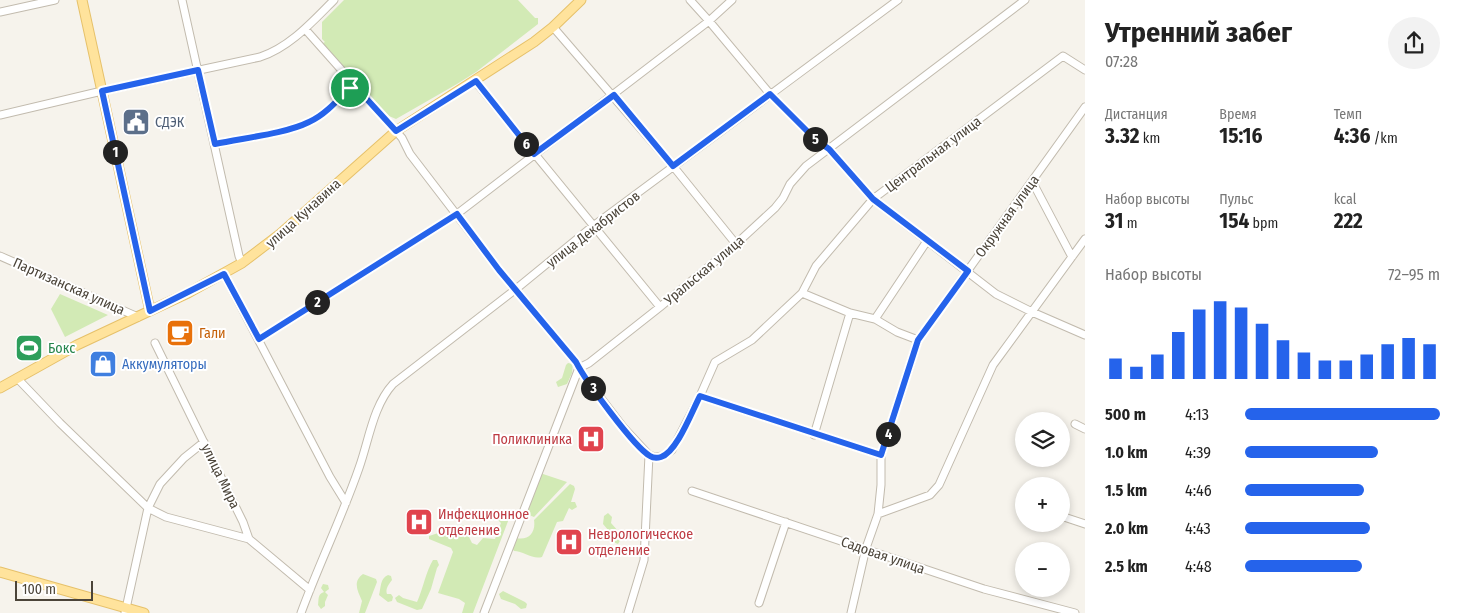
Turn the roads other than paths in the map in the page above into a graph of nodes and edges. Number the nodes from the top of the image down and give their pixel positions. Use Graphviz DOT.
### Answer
graph roads {
  1 [pos="55,0"];
  2 [pos="82,0"];
  3 [pos="182,0"];
  4 [pos="334,0"];
  5 [pos="581,0"];
  6 [pos="690,0"];
  7 [pos="732,0"];
  8 [pos="898,0"];
  9 [pos="1025,0"];
  10 [pos="0,12"];
  11 [pos="709,21"];
  12 [pos="553,27"];
  13 [pos="305,29"];
  14 [pos="198,70"];
  15 [pos="1085,70"];
  16 [pos="476,81"];
  17 [pos="353,84"];
  18 [pos="102,91"];
  19 [pos="770,94"];
  20 [pos="614,95"];
  21 [pos="1085,107"];
  22 [pos="0,115"];
  23 [pos="396,131"];
  24 [pos="215,144"];
  25 [pos="829,149"];
  26 [pos="534,154"];
  27 [pos="673,166"];
  28 [pos="1032,181"];
  29 [pos="873,199"];
  30 [pos="457,214"];
  31 [pos="593,226"];
  32 [pos="1085,239"];
  33 [pos="927,241"];
  34 [pos="736,244"];
  35 [pos="0,256"];
  36 [pos="1072,257"];
  37 [pos="242,263"];
  38 [pos="968,271"];
  39 [pos="224,274"];
  40 [pos="516,290"];
  41 [pos="802,293"];
  42 [pos="660,307"];
  43 [pos="150,311"];
  44 [pos="1032,312"];
  45 [pos="850,313"];
  46 [pos="138,317"];
  47 [pos="875,319"];
  48 [pos="1085,335"];
  49 [pos="259,339"];
  50 [pos="918,340"];
  51 [pos="155,343"];
  52 [pos="579,368"];
  53 [pos="17,378"];
  54 [pos="0,388"];
  55 [pos="700,396"];
  56 [pos="1075,424"];
  57 [pos="1085,429"];
  58 [pos="814,435"];
  59 [pos="204,442"];
  60 [pos="649,455"];
  61 [pos="881,455"];
  62 [pos="692,492"];
  63 [pos="346,502"];
  64 [pos="148,508"];
  65 [pos="878,514"];
  66 [pos="1070,519"];
  67 [pos="786,522"];
  68 [pos="1085,524"];
  69 [pos="249,539"];
  70 [pos="866,548"];
  71 [pos="0,572"];
  72 [pos="310,590"];
  73 [pos="759,603"];
  74 [pos="125,610"];
  75 [pos="144,613"];
  76 [pos="302,613"];
  77 [pos="484,613"];
  78 [pos="628,613"];
  79 [pos="851,613"];
  80 [pos="1075,613"];
  1 -- 10 [label="street"];
  2 -- 18 [label="main road"];
  3 -- 14 [label="street"];
  4 -- 13 [label="street"];
  5 -- 12 [label="main road, улица Кунавина"];
  6 -- 11 [label="street"];
  7 -- 11 [label="street"];
  8 -- 19 [label="street, улица Декабристов"];
  9 -- 25 [label="street, Уральская улица"];
  11 -- 19 [label="street"];
  11 -- 20 [label="street"];
  12 -- 16 [label="main road, улица Кунавина"];
  12 -- 20 [label="street"];
  13 -- 14 [label="street"];
  13 -- 17 [label="street"];
  14 -- 18 [label="street"];
  14 -- 24 [label="street"];
  15 -- 29 [label="street, Центральная улица"];
  16 -- 23 [label="main road, улица Кунавина"];
  16 -- 26 [label="street"];
  17 -- 23 [label="street"];
  17 -- 24 [label="street"];
  18 -- 22 [label="street"];
  18 -- 43 [label="main road"];
  19 -- 25 [label="street"];
  19 -- 27 [label="street, улица Декабристов"];
  20 -- 26 [label="street"];
  20 -- 27 [label="street"];
  21 -- 28 [label="street, Окружная улица"];
  23 -- 30 [label="street"];
  23 -- 37 [label="main road, улица Кунавина"];
  24 -- 37 [label="street"];
  25 -- 29 [label="street"];
  25 -- 34 [label="street, Уральская улица"];
  26 -- 30 [label="street"];
  26 -- 31 [label="street"];
  27 -- 31 [label="street, улица Декабристов"];
  27 -- 34 [label="street"];
  28 -- 36 [label="street"];
  28 -- 38 [label="street, Окружная улица"];
  29 -- 33 [label="street"];
  29 -- 41 [label="street, Центральная улица"];
  30 -- 40 [label="street"];
  30 -- 49 [label="street"];
  31 -- 40 [label="street, улица Декабристов"];
  31 -- 42 [label="street"];
  32 -- 36 [label="street"];
  33 -- 38 [label="street"];
  33 -- 47 [label="street"];
  34 -- 42 [label="street, Уральская улица"];
  35 -- 46 [label="street, Партизанская улица"];
  36 -- 44 [label="street"];
  37 -- 39 [label="main road, улица Кунавина"];
  38 -- 44 [label="street"];
  38 -- 50 [label="street, Окружная улица"];
  39 -- 43 [label="main road, улица Кунавина"];
  39 -- 49 [label="street"];
  40 -- 52 [label="street"];
  40 -- 63 [label="street, улица Декабристов"];
  41 -- 45 [label="street"];
  41 -- 55 [label="street, Центральная улица"];
  42 -- 52 [label="street, Уральская улица"];
  43 -- 46 [label="main road, улица Кунавина"];
  44 -- 48 [label="street"];
  44 -- 65 [label="street"];
  45 -- 47 [label="street"];
  45 -- 58 [label="street"];
  46 -- 53 [label="main road, улица Кунавина"];
  47 -- 50 [label="street"];
  49 -- 63 [label="street"];
  50 -- 61 [label="street, Окружная улица"];
  51 -- 59 [label="street, улица Мира"];
  52 -- 60 [label="street"];
  52 -- 77 [label="street"];
  53 -- 54 [label="main road, улица Кунавина"];
  53 -- 64 [label="street"];
  55 -- 58 [label="street"];
  55 -- 60 [label="street, Центральная улица"];
  56 -- 57 [label="street"];
  58 -- 61 [label="street"];
  59 -- 64 [label="street"];
  59 -- 69 [label="street, улица Мира"];
  60 -- 78 [label="street"];
  61 -- 65 [label="street, Окружная улица"];
  62 -- 67 [label="street, Садовая улица"];
  63 -- 72 [label="street, улица Декабристов"];
  64 -- 69 [label="street"];
  64 -- 74 [label="street"];
  65 -- 70 [label="street, Окружная улица"];
  66 -- 68 [label="street"];
  67 -- 70 [label="street, Садовая улица"];
  67 -- 73 [label="street"];
  69 -- 72 [label="street, улица Мира"];
  70 -- 79 [label="street, Окружная улица"];
  70 -- 80 [label="street, Садовая улица"];
  71 -- 74 [label="main road"];
  72 -- 76 [label="street, улица Декабристов"];
  74 -- 75 [label="main road"];
}
